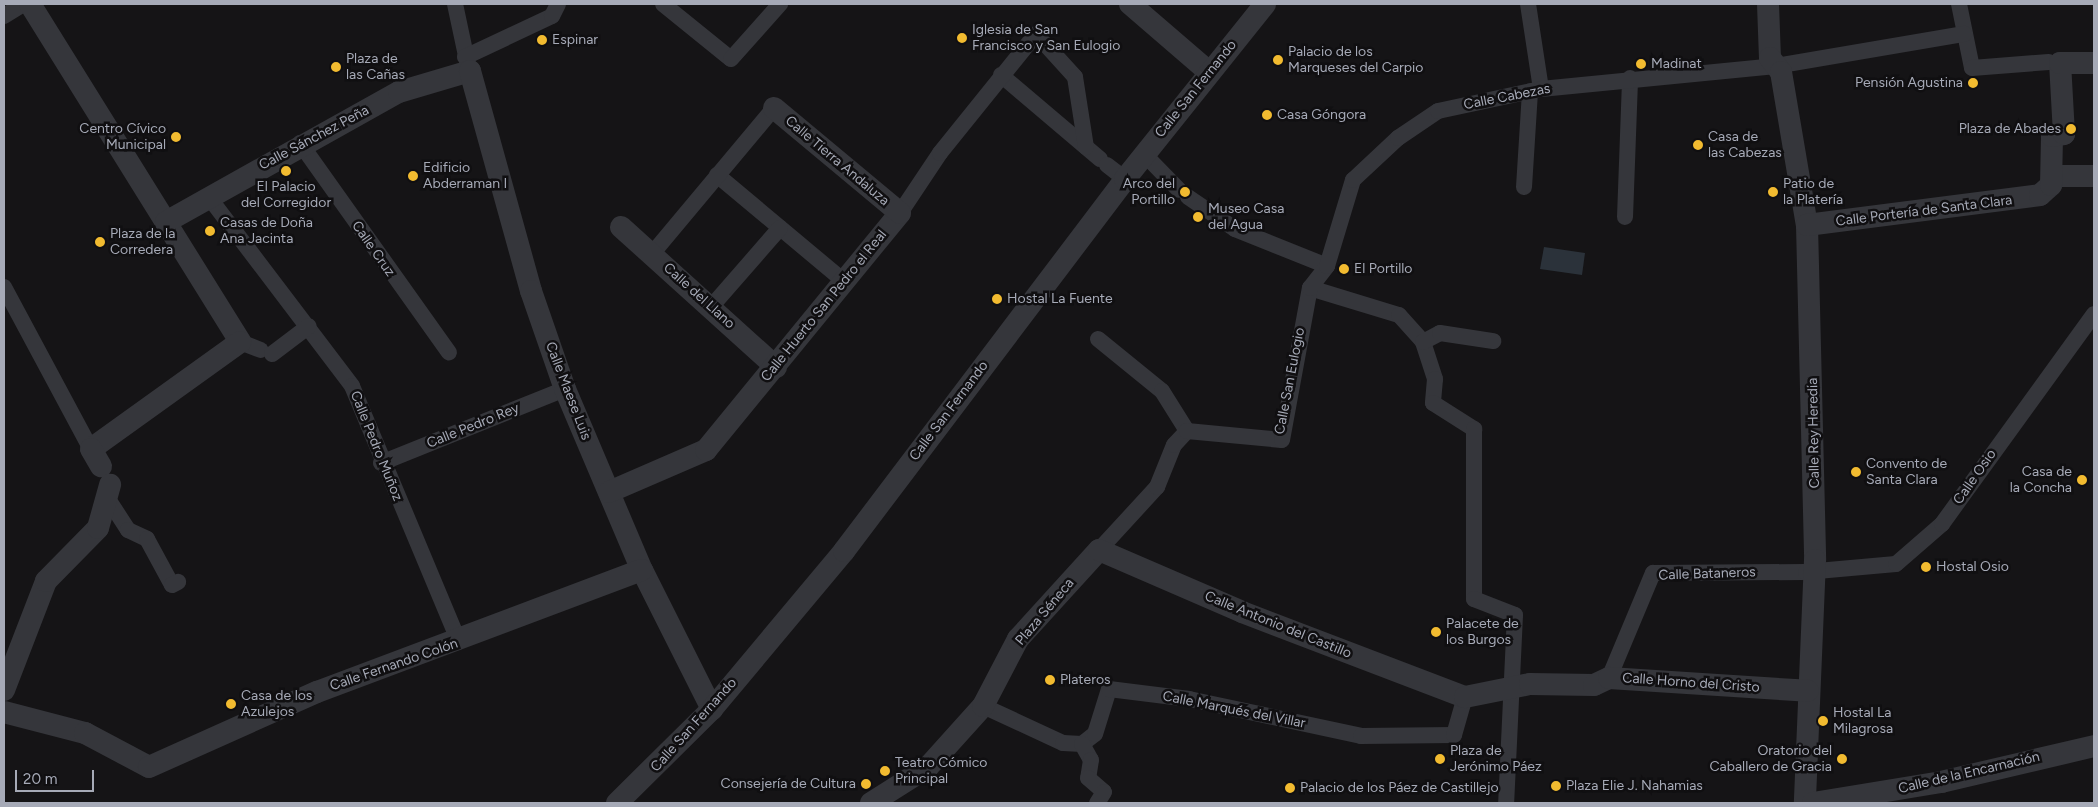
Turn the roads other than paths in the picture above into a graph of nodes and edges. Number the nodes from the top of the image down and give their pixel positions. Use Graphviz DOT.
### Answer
graph roads {
  1 [pos="23,4"];
  2 [pos="30,4"];
  3 [pos="455,4"];
  4 [pos="558,4"];
  5 [pos="663,4"];
  6 [pos="780,4"];
  7 [pos="1130,4"];
  8 [pos="1265,4"];
  9 [pos="1528,4"];
  10 [pos="1768,4"];
  11 [pos="1959,4"];
  12 [pos="4,16"];
  13 [pos="1964,34"];
  14 [pos="2054,62"];
  15 [pos="2094,63"];
  16 [pos="467,64"];
  17 [pos="1776,66"];
  18 [pos="1209,72"];
  19 [pos="1001,75"];
  20 [pos="1630,78"];
  21 [pos="1536,90"];
  22 [pos="774,108"];
  23 [pos="300,143"];
  24 [pos="1086,147"];
  25 [pos="1144,154"];
  26 [pos="717,175"];
  27 [pos="2052,176"];
  28 [pos="2094,176"];
  29 [pos="1125,179"];
  30 [pos="1524,187"];
  31 [pos="208,196"];
  32 [pos="900,213"];
  33 [pos="1625,217"];
  34 [pos="166,222"];
  35 [pos="1807,225"];
  36 [pos="621,226"];
  37 [pos="780,228"];
  38 [pos="652,254"];
  39 [pos="1327,266"];
  40 [pos="846,282"];
  41 [pos="4,287"];
  42 [pos="1310,288"];
  43 [pos="711,307"];
  44 [pos="2094,314"];
  45 [pos="309,326"];
  46 [pos="1098,339"];
  47 [pos="1493,341"];
  48 [pos="1424,342"];
  49 [pos="258,349"];
  50 [pos="449,353"];
  51 [pos="776,367"];
  52 [pos="565,389"];
  53 [pos="1187,431"];
  54 [pos="381,463"];
  55 [pos="103,475"];
  56 [pos="609,492"];
  57 [pos="1099,550"];
  58 [pos="642,570"];
  59 [pos="1813,570"];
  60 [pos="178,582"];
  61 [pos="459,642"];
  62 [pos="1609,678"];
  63 [pos="4,690"];
  64 [pos="1512,690"];
  65 [pos="1808,691"];
  66 [pos="1462,696"];
  67 [pos="984,706"];
  68 [pos="712,709"];
  69 [pos="4,712"];
  70 [pos="1082,744"];
  71 [pos="2094,746"];
  72 [pos="1103,800"];
  73 [pos="617,803"];
  74 [pos="872,803"];
  75 [pos="1506,803"];
  76 [pos="1805,803"];
  77 [pos="1813,803"];
  1 -- 12 [label="street"];
  2 -- 34 [label="street"];
  3 -- 16 [label="street"];
  4 -- 16 [label="street"];
  5 -- 6 [label="street"];
  7 -- 18 [label="street"];
  8 -- 18 [label="street, Calle San Fernando"];
  9 -- 21 [label="street"];
  10 -- 17 [label="street, Calle Rey Heredia"];
  11 -- 13 [label="street"];
  13 -- 14 [label="street"];
  13 -- 17 [label="street, Calle Cabezas"];
  14 -- 15 [label="street"];
  14 -- 27 [label="street"];
  16 -- 23 [label="street, Calle Sánchez Peña"];
  16 -- 52 [label="street, Calle Maese Luis"];
  17 -- 20 [label="street, Calle Cabezas"];
  17 -- 35 [label="street, Calle Rey Heredia"];
  18 -- 25 [label="street, Calle San Fernando"];
  19 -- 24 [label="street"];
  19 -- 24 [label="street, Calle Huerto San Pedro el Real"];
  19 -- 32 [label="street, Calle Huerto San Pedro el Real"];
  20 -- 21 [label="street, Calle Cabezas"];
  20 -- 33 [label="street"];
  21 -- 30 [label="street"];
  21 -- 39 [label="street, Calle Cabezas"];
  22 -- 26 [label="street"];
  22 -- 32 [label="street, Calle Tierra Andaluza"];
  23 -- 31 [label="street, Calle Sánchez Peña"];
  23 -- 50 [label="street, Calle Cruz"];
  24 -- 29 [label="street"];
  25 -- 29 [label="street, Calle San Fernando"];
  25 -- 39 [label="street"];
  26 -- 37 [label="street"];
  26 -- 38 [label="street"];
  27 -- 28 [label="street"];
  27 -- 35 [label="street, Calle Portería de Santa Clara"];
  29 -- 68 [label="street, Calle San Fernando"];
  31 -- 34 [label="street, Calle Sánchez Peña"];
  31 -- 45 [label="street, Calle Pedro Muñoz"];
  32 -- 40 [label="street, Calle Huerto San Pedro el Real"];
  34 -- 49 [label="street"];
  35 -- 59 [label="street, Calle Rey Heredia"];
  36 -- 38 [label="street, Calle del Llano"];
  37 -- 40 [label="street"];
  37 -- 43 [label="street"];
  38 -- 43 [label="street, Calle del Llano"];
  39 -- 42 [label="street, Calle San Eulogio"];
  40 -- 51 [label="street, Calle Huerto San Pedro el Real"];
  41 -- 55 [label="street"];
  42 -- 48 [label="street"];
  42 -- 53 [label="street, Calle San Eulogio"];
  43 -- 51 [label="street, Calle del Llano"];
  44 -- 59 [label="street, Calle Osio"];
  45 -- 49 [label="street"];
  45 -- 54 [label="street, Calle Pedro Muñoz"];
  46 -- 53 [label="street"];
  47 -- 48 [label="street"];
  48 -- 64 [label="street"];
  49 -- 55 [label="street"];
  51 -- 56 [label="street, Calle Huerto San Pedro el Real"];
  52 -- 54 [label="street, Calle Pedro Rey"];
  52 -- 56 [label="street, Calle Maese Luis"];
  53 -- 57 [label="street"];
  54 -- 61 [label="street, Calle Pedro Muñoz"];
  55 -- 60 [label="street"];
  55 -- 63 [label="street"];
  56 -- 58 [label="street, Calle Maese Luis"];
  57 -- 66 [label="street, Calle Antonio del Castillo"];
  57 -- 67 [label="street, Plaza Séneca"];
  58 -- 61 [label="street, Calle Fernando Colón"];
  58 -- 68 [label="street, Calle Maese Luis"];
  59 -- 62 [label="street, Calle Bataneros"];
  59 -- 65 [label="street, Calle Rey Heredia"];
  61 -- 69 [label="street, Calle Fernando Colón"];
  62 -- 64 [label="street, Calle Horno del Cristo"];
  62 -- 65 [label="street, Calle Horno del Cristo"];
  64 -- 66 [label="street, Calle Horno del Cristo"];
  64 -- 75 [label="street"];
  65 -- 76 [label="street, Calle Rey Heredia"];
  66 -- 70 [label="street, Calle Marqués del Villar"];
  67 -- 70 [label="street"];
  67 -- 74 [label="street, Plaza Séneca"];
  68 -- 73 [label="street, Calle San Fernando"];
  70 -- 72 [label="street"];
  71 -- 77 [label="street, Calle de la Encarnación"];
}
